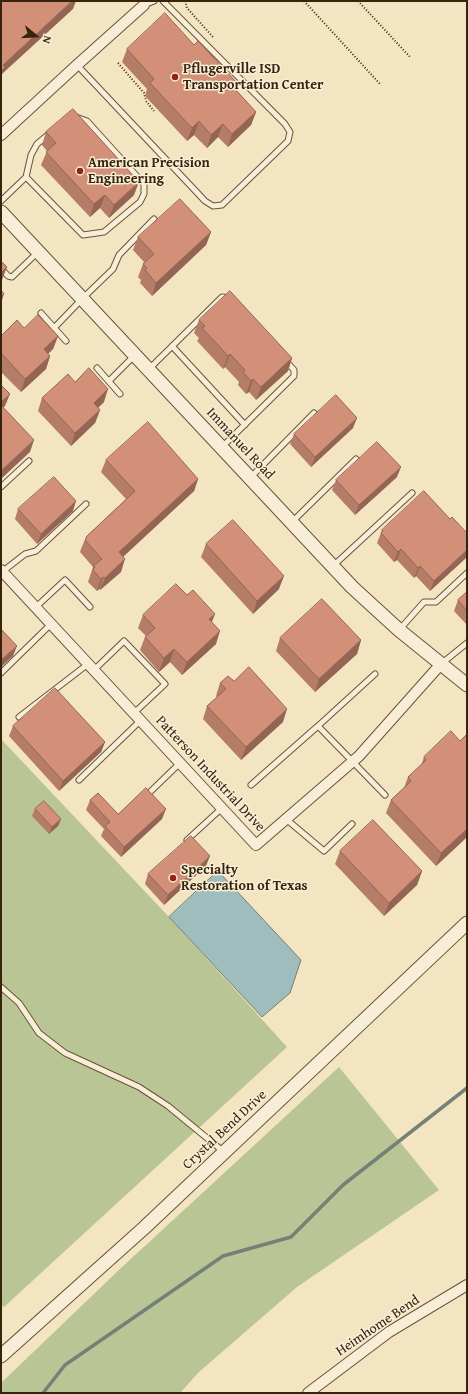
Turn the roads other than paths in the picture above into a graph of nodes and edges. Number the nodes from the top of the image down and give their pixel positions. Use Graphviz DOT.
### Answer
graph roads {
  1 [pos="154,1"];
  2 [pos="163,1"];
  3 [pos="145,3"];
  4 [pos="77,65"];
  5 [pos="71,117"];
  6 [pos="55,128"];
  7 [pos="1,135"];
  8 [pos="26,177"];
  9 [pos="1,201"];
  10 [pos="1,212"];
  11 [pos="154,219"];
  12 [pos="38,252"];
  13 [pos="1,268"];
  14 [pos="82,299"];
  15 [pos="235,302"];
  16 [pos="41,313"];
  17 [pos="54,328"];
  18 [pos="66,341"];
  19 [pos="172,346"];
  20 [pos="135,355"];
  21 [pos="284,359"];
  22 [pos="97,368"];
  23 [pos="148,369"];
  24 [pos="108,380"];
  25 [pos="120,394"];
  26 [pos="314,413"];
  27 [pos="245,425"];
  28 [pos="222,447"];
  29 [pos="356,459"];
  30 [pos="29,461"];
  31 [pos="250,478"];
  32 [pos="1,487"];
  33 [pos="412,493"];
  34 [pos="86,504"];
  35 [pos="292,522"];
  36 [pos="333,566"];
  37 [pos="1,571"];
  38 [pos="467,573"];
  39 [pos="36,607"];
  40 [pos="90,607"];
  41 [pos="52,624"];
  42 [pos="399,630"];
  43 [pos="467,643"];
  44 [pos="440,665"];
  45 [pos="91,667"];
  46 [pos="1,673"];
  47 [pos="375,674"];
  48 [pos="467,685"];
  49 [pos="134,713"];
  50 [pos="19,716"];
  51 [pos="141,720"];
  52 [pos="318,726"];
  53 [pos="353,762"];
  54 [pos="180,763"];
  55 [pos="79,780"];
  56 [pos="251,786"];
  57 [pos="149,793"];
  58 [pos="385,795"];
  59 [pos="222,808"];
  60 [pos="286,819"];
  61 [pos="352,824"];
  62 [pos="183,844"];
  63 [pos="467,923"];
  64 [pos="1,987"];
  65 [pos="224,1152"];
  66 [pos="467,1285"];
  67 [pos="1,1356"];
  68 [pos="308,1393"];
  1 -- 3 [label="lane"];
  2 -- 4 [label="lane"];
  3 -- 4 [label="street"];
  4 -- 7 [label="street"];
  5 -- 8 [label="lane"];
  6 -- 8 [label="lane"];
  8 -- 9 [label="lane"];
  10 -- 12 [label="street, Immanuel Road"];
  11 -- 14 [label="lane"];
  12 -- 13 [label="lane"];
  12 -- 14 [label="street, Immanuel Road"];
  14 -- 17 [label="lane"];
  14 -- 20 [label="street, Immanuel Road"];
  15 -- 19 [label="lane"];
  16 -- 17 [label="lane"];
  17 -- 18 [label="lane"];
  19 -- 23 [label="lane"];
  19 -- 27 [label="lane"];
  20 -- 23 [label="street, Immanuel Road"];
  20 -- 24 [label="lane"];
  21 -- 27 [label="lane"];
  22 -- 24 [label="lane"];
  23 -- 28 [label="street, Immanuel Road"];
  24 -- 25 [label="lane"];
  26 -- 31 [label="lane"];
  27 -- 28 [label="lane"];
  28 -- 31 [label="street, Immanuel Road"];
  29 -- 35 [label="lane"];
  30 -- 32 [label="lane"];
  31 -- 35 [label="street, Immanuel Road"];
  33 -- 36 [label="lane"];
  34 -- 37 [label="lane"];
  35 -- 36 [label="street, Immanuel Road"];
  36 -- 42 [label="street, Immanuel Road"];
  37 -- 39 [label="street, Patterson Industrial Drive"];
  38 -- 42 [label="lane"];
  39 -- 40 [label="lane"];
  39 -- 41 [label="street, Patterson Industrial Drive"];
  41 -- 45 [label="street, Patterson Industrial Drive"];
  41 -- 46 [label="lane"];
  42 -- 44 [label="street, Immanuel Road"];
  43 -- 44 [label="lane"];
  44 -- 48 [label="street, Immanuel Road"];
  44 -- 53 [label="street, Patterson Industrial Drive"];
  45 -- 49 [label="street, Patterson Industrial Drive"];
  45 -- 49 [label="lane"];
  45 -- 50 [label="lane"];
  47 -- 52 [label="lane"];
  49 -- 51 [label="street, Patterson Industrial Drive"];
  51 -- 54 [label="street, Patterson Industrial Drive"];
  51 -- 55 [label="lane"];
  52 -- 53 [label="lane"];
  52 -- 56 [label="lane"];
  53 -- 58 [label="lane"];
  53 -- 60 [label="street, Patterson Industrial Drive"];
  54 -- 57 [label="lane"];
  54 -- 59 [label="street, Patterson Industrial Drive"];
  59 -- 60 [label="street, Patterson Industrial Drive"];
  59 -- 62 [label="lane"];
  60 -- 61 [label="lane"];
  63 -- 65 [label="street, Crystal Bend Drive"];
  64 -- 65 [label="lane"];
  65 -- 67 [label="street, Crystal Bend Drive"];
  66 -- 68 [label="street, Heimhome Bend"];
}
